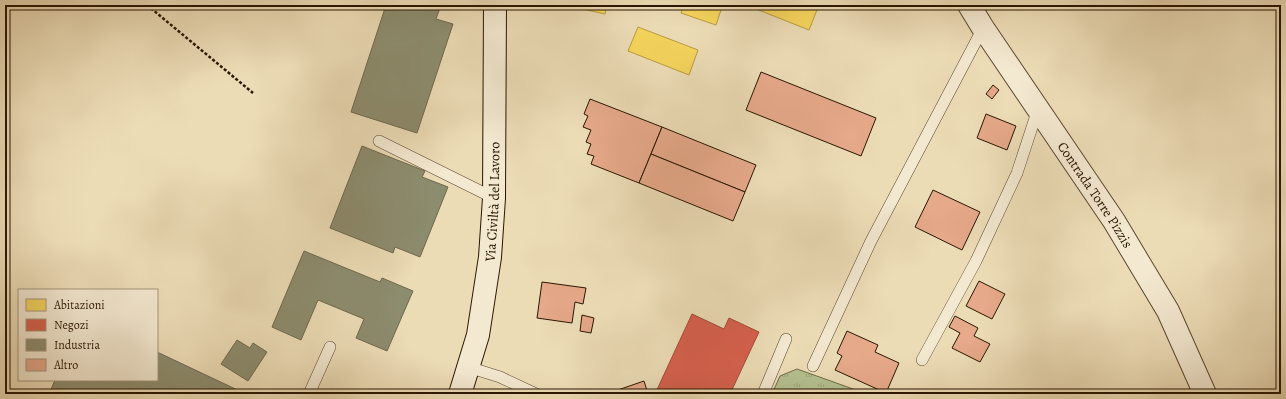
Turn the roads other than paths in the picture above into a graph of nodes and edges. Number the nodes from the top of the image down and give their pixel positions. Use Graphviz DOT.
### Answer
graph roads {
  1 [pos="496,5"];
  2 [pos="969,5"];
  3 [pos="983,28"];
  4 [pos="1038,108"];
  5 [pos="379,142"];
  6 [pos="494,198"];
  7 [pos="786,339"];
  8 [pos="330,347"];
  9 [pos="922,360"];
  10 [pos="813,366"];
  11 [pos="468,367"];
  12 [pos="309,394"];
  13 [pos="460,394"];
  14 [pos="536,394"];
  15 [pos="763,394"];
  16 [pos="1206,394"];
  1 -- 6 [label="street, Via Civiltà del Lavoro"];
  2 -- 3 [label="street, Contrada Torre Pizzis"];
  3 -- 4 [label="street, Contrada Torre Pizzis"];
  3 -- 10 [label="lane"];
  4 -- 9 [label="lane"];
  4 -- 16 [label="street, Contrada Torre Pizzis"];
  5 -- 6 [label="lane"];
  6 -- 11 [label="street, Via Civiltà del Lavoro"];
  7 -- 15 [label="lane"];
  8 -- 12 [label="lane"];
  11 -- 13 [label="street, Via Civiltà del Lavoro"];
  11 -- 14 [label="lane"];
}
